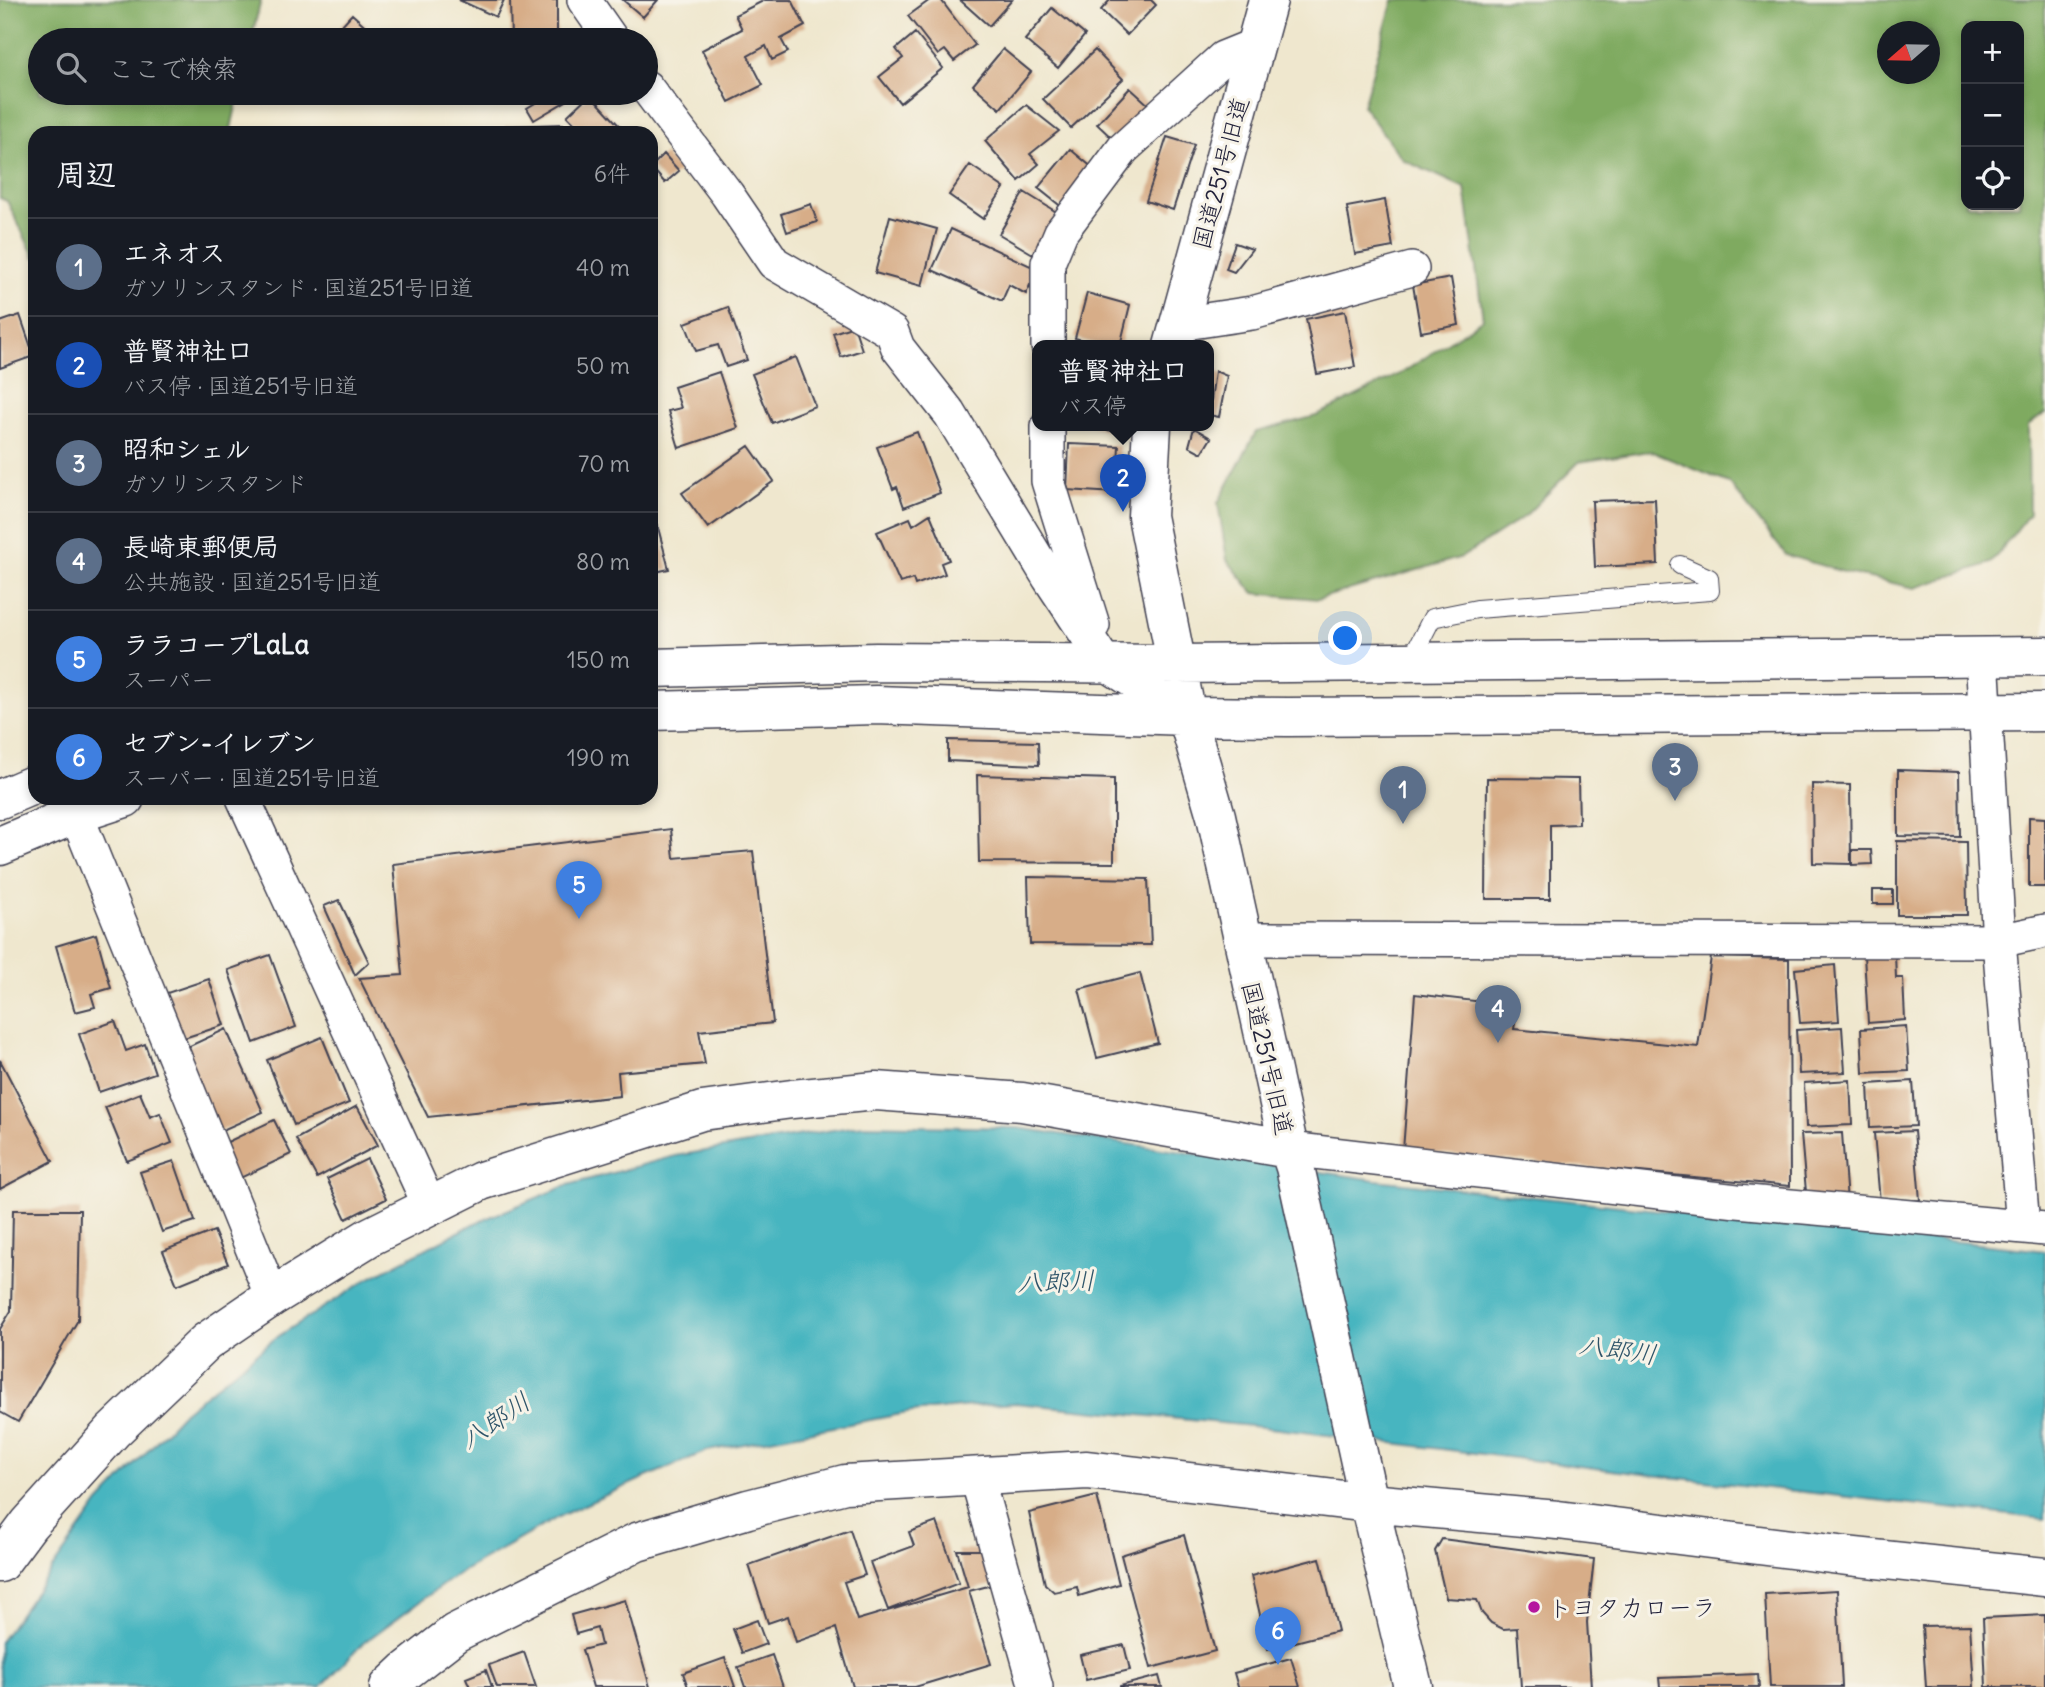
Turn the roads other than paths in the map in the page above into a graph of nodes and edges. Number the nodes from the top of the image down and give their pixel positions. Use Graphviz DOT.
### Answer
graph roads {
  1 [pos="584,0"];
  2 [pos="1268,0"];
  3 [pos="604,28"];
  4 [pos="1255,45"];
  5 [pos="658,102"];
  6 [pos="1412,269"];
  7 [pos="1176,335"];
  8 [pos="1048,340"];
  9 [pos="1048,431"];
  10 [pos="1152,431"];
  11 [pos="1680,565"];
  12 [pos="1982,656"];
  13 [pos="2045,656"];
  14 [pos="1410,661"];
  15 [pos="1106,664"];
  16 [pos="1178,664"];
  17 [pos="658,668"];
  18 [pos="658,711"];
  19 [pos="1987,712"];
  20 [pos="2045,712"];
  21 [pos="1187,716"];
  22 [pos="28,787"];
  23 [pos="0,799"];
  24 [pos="104,805"];
  25 [pos="246,805"];
  26 [pos="76,814"];
  27 [pos="0,846"];
  28 [pos="2045,931"];
  29 [pos="1242,939"];
  30 [pos="1999,941"];
  31 [pos="1292,1158"];
  32 [pos="430,1207"];
  33 [pos="2034,1228"];
  34 [pos="272,1297"];
  35 [pos="977,1478"];
  36 [pos="1366,1485"];
  37 [pos="0,1563"];
  38 [pos="2045,1577"];
  39 [pos="389,1687"];
  40 [pos="1036,1687"];
  41 [pos="1413,1687"];
  1 -- 3 [label="street"];
  2 -- 4 [label="street, 国道251号旧道"];
  4 -- 7 [label="street, 国道251号旧道"];
  4 -- 8 [label="street"];
  5 -- 15 [label="street"];
  6 -- 7 [label="street"];
  9 -- 15 [label="street"];
  10 -- 16 [label="street, 国道251号旧道"];
  11 -- 14 [label="lane"];
  12 -- 13 [label="street"];
  12 -- 14 [label="street"];
  12 -- 19 [label="street"];
  14 -- 16 [label="street"];
  15 -- 16 [label="street"];
  15 -- 17 [label="street"];
  15 -- 21 [label="street"];
  16 -- 21 [label="street, 国道251号旧道"];
  18 -- 21 [label="street"];
  19 -- 20 [label="street"];
  19 -- 21 [label="street"];
  19 -- 30 [label="street"];
  21 -- 29 [label="street, 国道251号旧道"];
  22 -- 23 [label="street"];
  24 -- 26 [label="street"];
  25 -- 32 [label="street"];
  26 -- 27 [label="street"];
  26 -- 34 [label="street"];
  28 -- 30 [label="street"];
  29 -- 30 [label="street"];
  29 -- 31 [label="street, 国道251号旧道"];
  30 -- 33 [label="street"];
  31 -- 32 [label="street"];
  31 -- 33 [label="street"];
  31 -- 36 [label="street, 国道251号旧道"];
  32 -- 34 [label="street"];
  34 -- 37 [label="street"];
  35 -- 36 [label="street"];
  35 -- 39 [label="street"];
  35 -- 40 [label="street"];
  36 -- 38 [label="street"];
  36 -- 41 [label="street, 国道251号旧道"];
}
